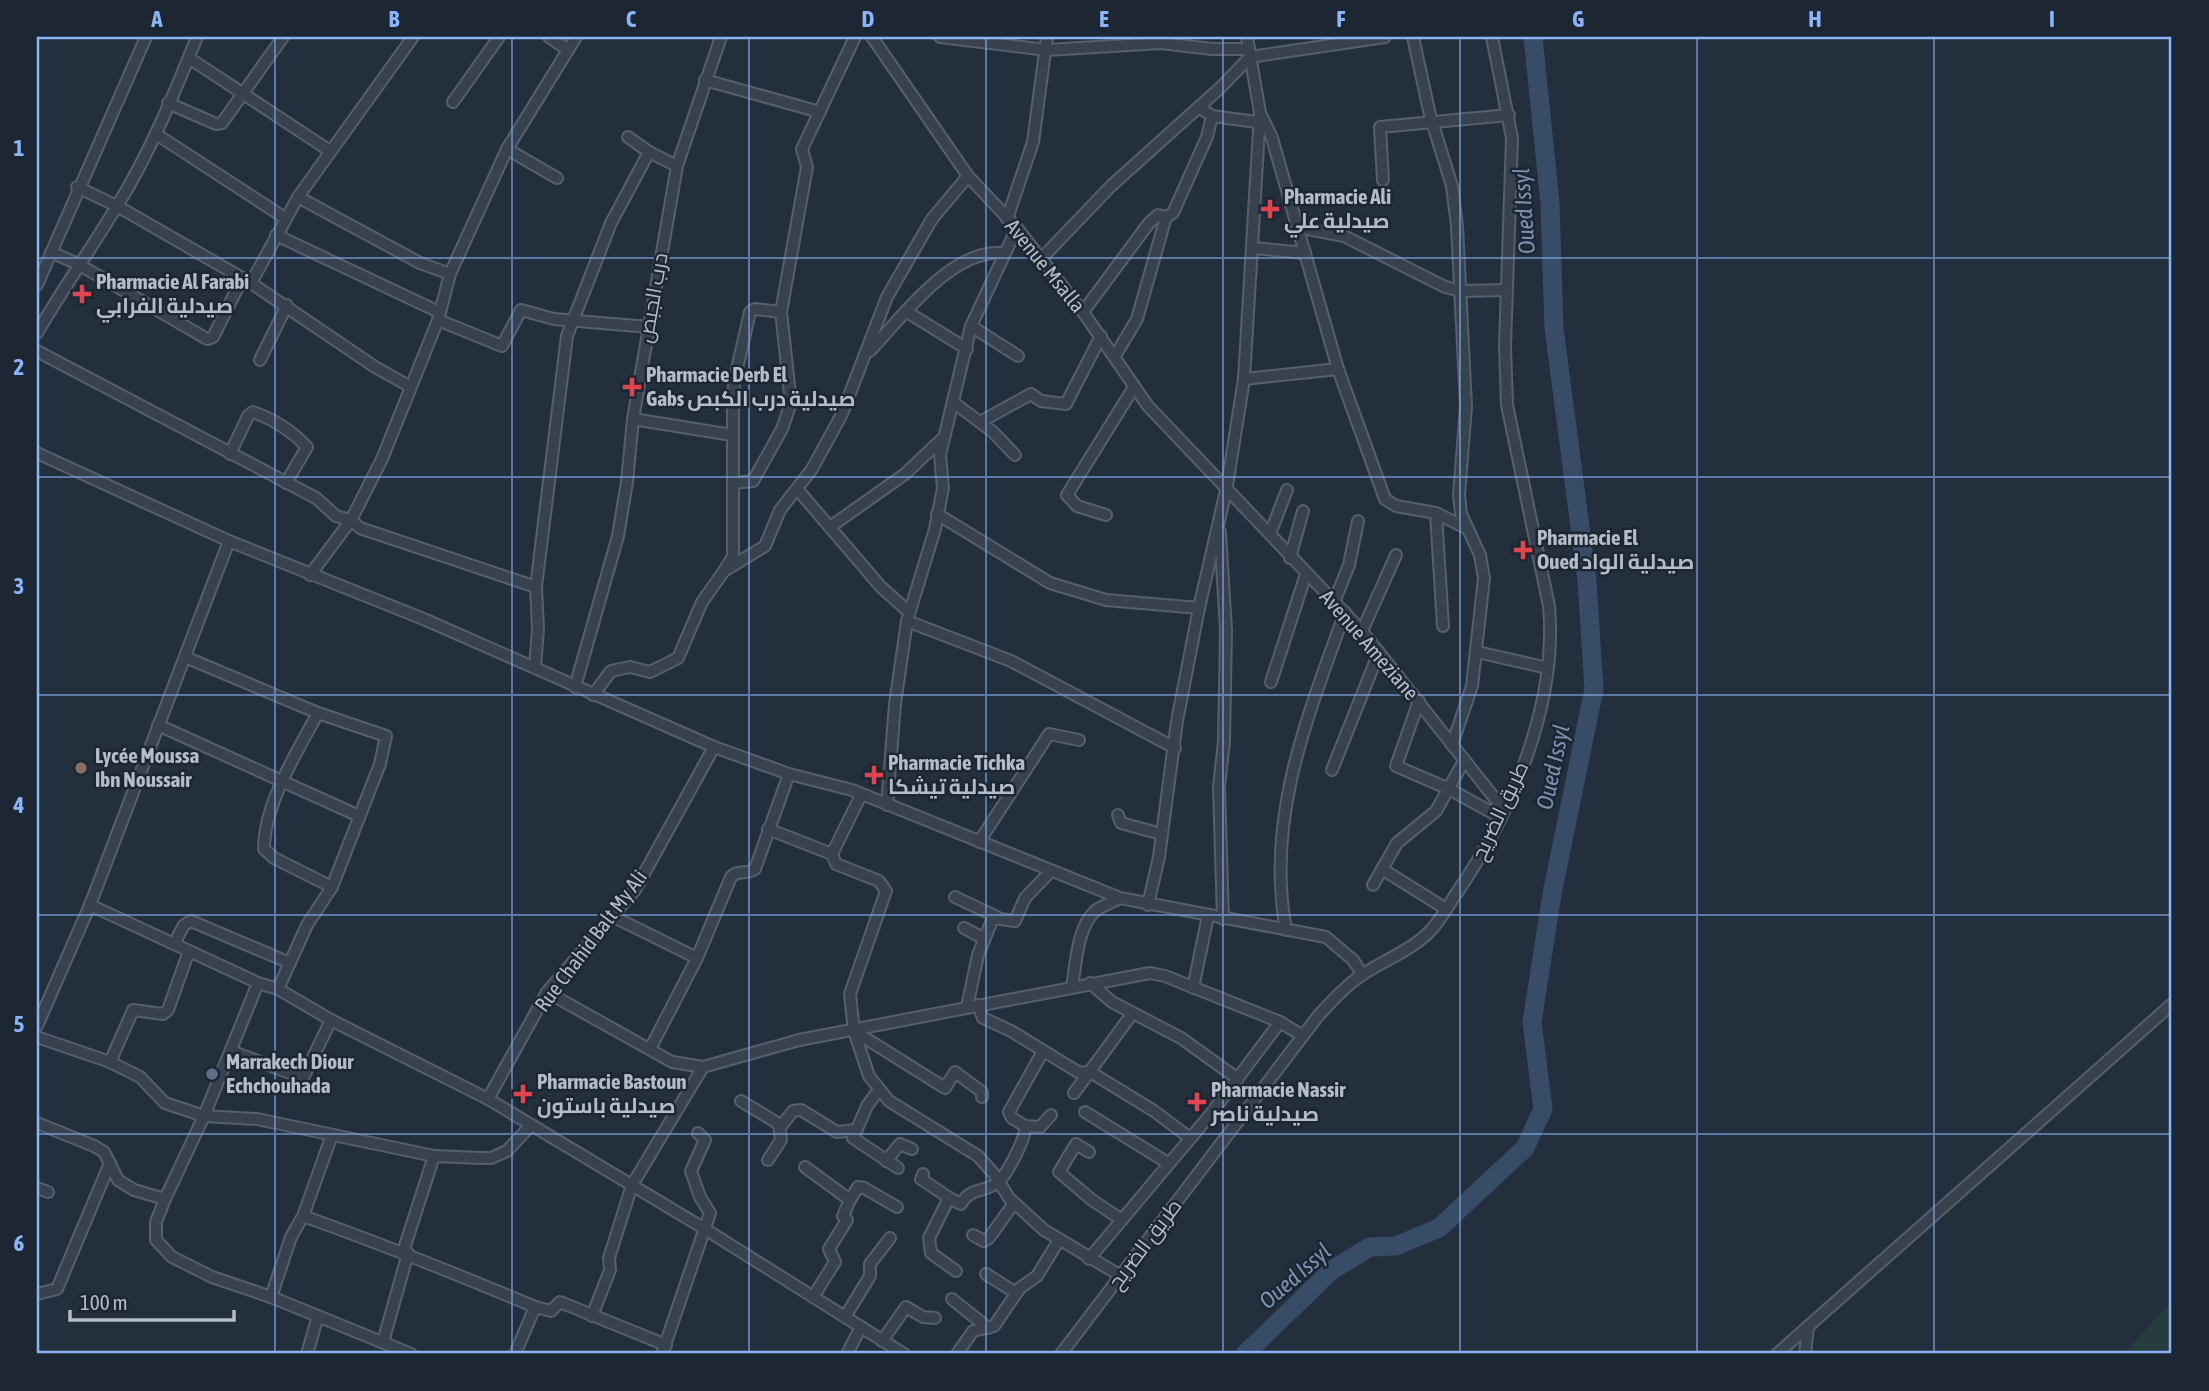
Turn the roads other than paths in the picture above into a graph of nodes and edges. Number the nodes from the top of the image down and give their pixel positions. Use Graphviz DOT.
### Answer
graph roads {
  1 [pos="146,37"];
  2 [pos="197,37"];
  3 [pos="283,37"];
  4 [pos="413,37"];
  5 [pos="499,37"];
  6 [pos="549,37"];
  7 [pos="576,37"];
  8 [pos="721,37"];
  9 [pos="855,37"];
  10 [pos="872,37"];
  11 [pos="942,37"];
  12 [pos="1047,37"];
  13 [pos="1247,37"];
  14 [pos="1385,37"];
  15 [pos="1413,37"];
  16 [pos="1492,37"];
  17 [pos="1338,41"];
  18 [pos="1101,42"];
  19 [pos="568,50"];
  20 [pos="1047,50"];
  21 [pos="1249,53"];
  22 [pos="189,58"];
  23 [pos="705,80"];
  24 [pos="243,93"];
  25 [pos="453,102"];
  26 [pos="169,103"];
  27 [pos="1199,107"];
  28 [pos="820,112"];
  29 [pos="1509,115"];
  30 [pos="1212,116"];
  31 [pos="1261,119"];
  32 [pos="1433,122"];
  33 [pos="156,134"];
  34 [pos="628,136"];
  35 [pos="507,149"];
  36 [pos="330,151"];
  37 [pos="649,152"];
  38 [pos="677,166"];
  39 [pos="968,176"];
  40 [pos="557,178"];
  41 [pos="1382,180"];
  42 [pos="78,187"];
  43 [pos="298,197"];
  44 [pos="117,206"];
  45 [pos="1166,217"];
  46 [pos="285,218"];
  47 [pos="1007,219"];
  48 [pos="1297,227"];
  49 [pos="1017,228"];
  50 [pos="276,235"];
  51 [pos="1253,248"];
  52 [pos="51,253"];
  53 [pos="1004,253"];
  54 [pos="1305,253"];
  55 [pos="1041,259"];
  56 [pos="78,264"];
  57 [pos="450,274"];
  58 [pos="246,281"];
  59 [pos="37,285"];
  60 [pos="1506,290"];
  61 [pos="1461,291"];
  62 [pos="287,305"];
  63 [pos="781,312"];
  64 [pos="907,312"];
  65 [pos="1083,312"];
  66 [pos="439,316"];
  67 [pos="571,319"];
  68 [pos="971,326"];
  69 [pos="649,327"];
  70 [pos="37,333"];
  71 [pos="1101,337"];
  72 [pos="967,349"];
  73 [pos="37,351"];
  74 [pos="1018,356"];
  75 [pos="1115,356"];
  76 [pos="864,357"];
  77 [pos="260,360"];
  78 [pos="1338,369"];
  79 [pos="1244,379"];
  80 [pos="409,386"];
  81 [pos="1134,387"];
  82 [pos="953,402"];
  83 [pos="633,419"];
  84 [pos="980,422"];
  85 [pos="732,435"];
  86 [pos="945,436"];
  87 [pos="37,453"];
  88 [pos="229,454"];
  89 [pos="1015,455"];
  90 [pos="286,483"];
  91 [pos="733,483"];
  92 [pos="1227,486"];
  93 [pos="798,490"];
  94 [pos="1287,490"];
  95 [pos="1303,511"];
  96 [pos="1436,513"];
  97 [pos="937,514"];
  98 [pos="1106,515"];
  99 [pos="351,520"];
  100 [pos="1358,521"];
  101 [pos="1220,522"];
  102 [pos="830,527"];
  103 [pos="1468,529"];
  104 [pos="1270,534"];
  105 [pos="229,541"];
  106 [pos="1396,555"];
  107 [pos="1290,558"];
  108 [pos="724,571"];
  109 [pos="1306,574"];
  110 [pos="310,575"];
  111 [pos="536,587"];
  112 [pos="1334,602"];
  113 [pos="1199,608"];
  114 [pos="1345,612"];
  115 [pos="908,617"];
  116 [pos="1443,626"];
  117 [pos="1362,631"];
  118 [pos="1379,652"];
  119 [pos="1476,652"];
  120 [pos="185,657"];
  121 [pos="535,667"];
  122 [pos="1548,668"];
  123 [pos="1271,682"];
  124 [pos="575,687"];
  125 [pos="593,695"];
  126 [pos="1419,701"];
  127 [pos="318,713"];
  128 [pos="158,725"];
  129 [pos="1079,740"];
  130 [pos="1451,745"];
  131 [pos="714,747"];
  132 [pos="1175,748"];
  133 [pos="1464,761"];
  134 [pos="1332,770"];
  135 [pos="789,774"];
  136 [pos="282,781"];
  137 [pos="1449,789"];
  138 [pos="861,795"];
  139 [pos="887,805"];
  140 [pos="1502,814"];
  141 [pos="1118,815"];
  142 [pos="359,816"];
  143 [pos="768,829"];
  144 [pos="1161,834"];
  145 [pos="979,842"];
  146 [pos="832,854"];
  147 [pos="1382,869"];
  148 [pos="1051,871"];
  149 [pos="1373,885"];
  150 [pos="332,887"];
  151 [pos="955,897"];
  152 [pos="1120,898"];
  153 [pos="90,905"];
  154 [pos="1148,905"];
  155 [pos="1446,909"];
  156 [pos="612,916"];
  157 [pos="1208,916"];
  158 [pos="997,917"];
  159 [pos="1223,919"];
  160 [pos="964,928"];
  161 [pos="1286,930"];
  162 [pos="983,938"];
  163 [pos="174,944"];
  164 [pos="189,951"];
  165 [pos="697,958"];
  166 [pos="290,963"];
  167 [pos="1362,974"];
  168 [pos="258,983"];
  169 [pos="1090,983"];
  170 [pos="1072,987"];
  171 [pos="1193,988"];
  172 [pos="278,989"];
  173 [pos="547,992"];
  174 [pos="2172,1004"];
  175 [pos="972,1006"];
  176 [pos="1132,1014"];
  177 [pos="331,1020"];
  178 [pos="1280,1022"];
  179 [pos="37,1026"];
  180 [pos="853,1031"];
  181 [pos="1301,1035"];
  182 [pos="37,1037"];
  183 [pos="650,1049"];
  184 [pos="231,1051"];
  185 [pos="1042,1053"];
  186 [pos="110,1062"];
  187 [pos="703,1067"];
  188 [pos="1092,1073"];
  189 [pos="1238,1079"];
  190 [pos="878,1091"];
  191 [pos="1074,1093"];
  192 [pos="982,1097"];
  193 [pos="488,1099"];
  194 [pos="741,1101"];
  195 [pos="1085,1112"];
  196 [pos="1051,1115"];
  197 [pos="204,1116"];
  198 [pos="37,1123"];
  199 [pos="779,1124"];
  200 [pos="531,1125"];
  201 [pos="1025,1126"];
  202 [pos="856,1130"];
  203 [pos="698,1133"];
  204 [pos="332,1135"];
  205 [pos="1065,1136"];
  206 [pos="1190,1138"];
  207 [pos="1076,1144"];
  208 [pos="912,1149"];
  209 [pos="1089,1152"];
  210 [pos="434,1156"];
  211 [pos="768,1160"];
  212 [pos="886,1161"];
  213 [pos="110,1163"];
  214 [pos="1168,1163"];
  215 [pos="805,1167"];
  216 [pos="898,1168"];
  217 [pos="923,1174"];
  218 [pos="999,1182"];
  219 [pos="632,1185"];
  220 [pos="165,1199"];
  221 [pos="951,1199"];
  222 [pos="850,1200"];
  223 [pos="1014,1203"];
  224 [pos="897,1207"];
  225 [pos="303,1216"];
  226 [pos="1122,1220"];
  227 [pos="705,1229"];
  228 [pos="974,1235"];
  229 [pos="890,1238"];
  230 [pos="1059,1240"];
  231 [pos="406,1253"];
  232 [pos="1089,1259"];
  233 [pos="956,1270"];
  234 [pos="986,1274"];
  235 [pos="1121,1276"];
  236 [pos="1016,1293"];
  237 [pos="37,1294"];
  238 [pos="271,1297"];
  239 [pos="813,1297"];
  240 [pos="952,1298"];
  241 [pos="535,1307"];
  242 [pos="592,1316"];
  243 [pos="318,1317"];
  244 [pos="845,1317"];
  245 [pos="935,1318"];
  246 [pos="861,1327"];
  247 [pos="1808,1327"];
  248 [pos="988,1328"];
  249 [pos="882,1341"];
  250 [pos="383,1342"];
  251 [pos="664,1350"];
  252 [pos="898,1353"];
  253 [pos="307,1354"];
  254 [pos="410,1354"];
  255 [pos="515,1354"];
  256 [pos="847,1354"];
  257 [pos="957,1354"];
  258 [pos="1062,1354"];
  259 [pos="1777,1354"];
  260 [pos="1805,1354"];
  1 -- 42 [label="street"];
  2 -- 22 [label="street"];
  3 -- 24 [label="street"];
  4 -- 36 [label="street"];
  5 -- 25 [label="street"];
  6 -- 19 [label="street"];
  7 -- 19 [label="street"];
  8 -- 23 [label="street, درب الجبص"];
  9 -- 28 [label="street"];
  10 -- 39 [label="street, Avenue Msalla"];
  11 -- 20 [label="street"];
  12 -- 20 [label="street"];
  13 -- 21 [label="street"];
  14 -- 17 [label="street"];
  15 -- 32 [label="street"];
  16 -- 29 [label="street, طريق الضريح"];
  17 -- 21 [label="street"];
  18 -- 20 [label="street"];
  18 -- 21 [label="street"];
  19 -- 35 [label="street"];
  20 -- 47 [label="street"];
  21 -- 27 [label="street"];
  21 -- 31 [label="street"];
  22 -- 24 [label="street"];
  22 -- 26 [label="street"];
  23 -- 28 [label="street"];
  23 -- 38 [label="street, درب الجبص"];
  24 -- 26 [label="street"];
  24 -- 36 [label="street"];
  26 -- 33 [label="street"];
  27 -- 30 [label="street"];
  27 -- 55 [label="street"];
  28 -- 63 [label="street"];
  29 -- 32 [label="street"];
  29 -- 60 [label="street, طريق الضريح"];
  30 -- 31 [label="street"];
  30 -- 45 [label="street"];
  31 -- 48 [label="street"];
  31 -- 51 [label="street"];
  32 -- 41 [label="street"];
  32 -- 61 [label="street"];
  33 -- 44 [label="street"];
  33 -- 46 [label="street"];
  34 -- 37 [label="street"];
  35 -- 40 [label="street"];
  35 -- 57 [label="street"];
  36 -- 43 [label="street"];
  37 -- 38 [label="street"];
  37 -- 67 [label="street"];
  38 -- 69 [label="street, درب الجبص"];
  39 -- 47 [label="street, Avenue Msalla"];
  39 -- 76 [label="street"];
  42 -- 44 [label="street"];
  42 -- 52 [label="street"];
  43 -- 46 [label="street"];
  43 -- 57 [label="street"];
  44 -- 56 [label="street"];
  44 -- 58 [label="street"];
  45 -- 65 [label="street"];
  45 -- 75 [label="street"];
  46 -- 50 [label="street"];
  47 -- 49 [label="street, Avenue Msalla"];
  48 -- 54 [label="street"];
  48 -- 61 [label="street"];
  49 -- 53 [label="street"];
  49 -- 55 [label="street, Avenue Msalla"];
  50 -- 58 [label="street"];
  50 -- 66 [label="street"];
  51 -- 54 [label="street"];
  51 -- 79 [label="street"];
  52 -- 56 [label="street"];
  52 -- 59 [label="street"];
  53 -- 64 [label="street"];
  53 -- 68 [label="street"];
  54 -- 78 [label="street"];
  55 -- 65 [label="street, Avenue Msalla"];
  56 -- 58 [label="street"];
  56 -- 70 [label="street"];
  57 -- 66 [label="street"];
  58 -- 62 [label="street"];
  60 -- 61 [label="street"];
  60 -- 122 [label="street, طريق الضريح"];
  61 -- 103 [label="street"];
  62 -- 77 [label="street"];
  62 -- 80 [label="street"];
  63 -- 85 [label="street"];
  63 -- 91 [label="street"];
  64 -- 72 [label="street"];
  64 -- 76 [label="street"];
  65 -- 71 [label="street, Avenue Msalla"];
  66 -- 67 [label="street"];
  66 -- 80 [label="street"];
  67 -- 69 [label="street"];
  67 -- 111 [label="street"];
  68 -- 72 [label="street"];
  68 -- 74 [label="street"];
  69 -- 83 [label="street, درب الجبص"];
  71 -- 75 [label="street, Avenue Msalla"];
  71 -- 84 [label="street"];
  72 -- 82 [label="street"];
  73 -- 88 [label="street"];
  75 -- 81 [label="street, Avenue Msalla"];
  76 -- 93 [label="street"];
  78 -- 79 [label="street"];
  78 -- 96 [label="street"];
  79 -- 92 [label="street"];
  80 -- 99 [label="street"];
  81 -- 92 [label="street, Avenue Msalla"];
  81 -- 98 [label="street"];
  82 -- 84 [label="street"];
  82 -- 86 [label="street"];
  83 -- 85 [label="street"];
  83 -- 124 [label="street, درب الجبص"];
  84 -- 89 [label="street"];
  85 -- 91 [label="street"];
  86 -- 97 [label="street"];
  86 -- 102 [label="street"];
  87 -- 105 [label="street"];
  88 -- 90 [label="street"];
  88 -- 90 [label="street"];
  90 -- 99 [label="street"];
  91 -- 108 [label="street"];
  92 -- 101 [label="street"];
  92 -- 104 [label="street, Avenue Ameziane"];
  93 -- 102 [label="street"];
  93 -- 108 [label="street"];
  94 -- 104 [label="street"];
  95 -- 107 [label="street"];
  96 -- 103 [label="street"];
  96 -- 116 [label="street"];
  97 -- 113 [label="street"];
  97 -- 115 [label="street"];
  99 -- 110 [label="street"];
  99 -- 111 [label="street"];
  100 -- 112 [label="street"];
  101 -- 113 [label="street"];
  101 -- 159 [label="street"];
  102 -- 115 [label="street"];
  103 -- 119 [label="street"];
  104 -- 107 [label="street, Avenue Ameziane"];
  105 -- 110 [label="street"];
  105 -- 120 [label="street"];
  106 -- 117 [label="street"];
  107 -- 109 [label="street, Avenue Ameziane"];
  108 -- 125 [label="street"];
  109 -- 112 [label="street, Avenue Ameziane"];
  109 -- 123 [label="street"];
  110 -- 121 [label="street"];
  111 -- 121 [label="street"];
  112 -- 114 [label="street, Avenue Ameziane"];
  113 -- 132 [label="street"];
  114 -- 117 [label="street, Avenue Ameziane"];
  114 -- 161 [label="street"];
  115 -- 132 [label="street"];
  115 -- 139 [label="street"];
  117 -- 118 [label="street, Avenue Ameziane"];
  118 -- 126 [label="street, Avenue Ameziane"];
  118 -- 134 [label="street"];
  119 -- 122 [label="street"];
  119 -- 130 [label="street"];
  120 -- 127 [label="street"];
  120 -- 128 [label="street"];
  121 -- 124 [label="street"];
  122 -- 140 [label="street, طريق الضريح"];
  124 -- 125 [label="street"];
  125 -- 131 [label="street"];
  126 -- 130 [label="street, Avenue Ameziane"];
  126 -- 137 [label="street"];
  127 -- 136 [label="street"];
  127 -- 142 [label="street"];
  128 -- 136 [label="street"];
  128 -- 153 [label="street"];
  129 -- 145 [label="street"];
  130 -- 133 [label="street, Avenue Ameziane"];
  131 -- 135 [label="street"];
  131 -- 156 [label="street, Rue Chahid Balt My Ali"];
  132 -- 144 [label="street"];
  133 -- 137 [label="street"];
  133 -- 140 [label="street, Avenue Ameziane"];
  135 -- 138 [label="street"];
  135 -- 143 [label="street"];
  136 -- 142 [label="street"];
  136 -- 150 [label="street"];
  137 -- 140 [label="street"];
  137 -- 147 [label="street"];
  138 -- 139 [label="street"];
  138 -- 146 [label="street"];
  139 -- 145 [label="street"];
  140 -- 155 [label="street, طريق الضريح"];
  141 -- 144 [label="street"];
  142 -- 150 [label="street"];
  143 -- 146 [label="street"];
  143 -- 165 [label="street"];
  144 -- 154 [label="street"];
  145 -- 148 [label="street"];
  146 -- 180 [label="street"];
  147 -- 149 [label="street"];
  147 -- 155 [label="street"];
  148 -- 152 [label="street"];
  148 -- 158 [label="street"];
  150 -- 166 [label="street"];
  151 -- 158 [label="street"];
  152 -- 154 [label="street"];
  152 -- 170 [label="street"];
  153 -- 163 [label="street"];
  153 -- 179 [label="street"];
  154 -- 157 [label="street"];
  155 -- 167 [label="street, طريق الضريح"];
  156 -- 165 [label="street"];
  156 -- 173 [label="street, Rue Chahid Balt My Ali"];
  157 -- 159 [label="street"];
  157 -- 171 [label="street"];
  158 -- 162 [label="street"];
  159 -- 161 [label="street"];
  160 -- 162 [label="street"];
  161 -- 167 [label="street"];
  162 -- 175 [label="street"];
  163 -- 164 [label="street"];
  163 -- 166 [label="street"];
  164 -- 168 [label="street"];
  164 -- 186 [label="street"];
  165 -- 183 [label="street"];
  166 -- 172 [label="street"];
  167 -- 181 [label="street, طريق الضريح"];
  168 -- 172 [label="street"];
  168 -- 184 [label="street"];
  169 -- 170 [label="street"];
  169 -- 171 [label="street"];
  169 -- 176 [label="street"];
  170 -- 175 [label="street"];
  171 -- 178 [label="street"];
  172 -- 177 [label="street"];
  173 -- 183 [label="street"];
  173 -- 193 [label="street, Rue Chahid Balt My Ali"];
  174 -- 247 [label="street"];
  175 -- 180 [label="street"];
  175 -- 185 [label="street"];
  176 -- 188 [label="street"];
  176 -- 189 [label="street"];
  177 -- 184 [label="street"];
  177 -- 193 [label="street"];
  178 -- 181 [label="street"];
  178 -- 189 [label="street"];
  180 -- 187 [label="street"];
  180 -- 190 [label="street"];
  180 -- 192 [label="street"];
  181 -- 235 [label="street, طريق الضريح"];
  182 -- 186 [label="street"];
  183 -- 187 [label="street"];
  184 -- 197 [label="street"];
  185 -- 188 [label="street"];
  185 -- 201 [label="street"];
  186 -- 197 [label="street"];
  187 -- 219 [label="street"];
  188 -- 191 [label="street"];
  188 -- 206 [label="street"];
  189 -- 206 [label="street"];
  190 -- 202 [label="street"];
  190 -- 218 [label="street"];
  193 -- 200 [label="street"];
  194 -- 199 [label="street"];
  195 -- 214 [label="street"];
  196 -- 201 [label="street"];
  197 -- 204 [label="street"];
  197 -- 220 [label="street"];
  198 -- 213 [label="street"];
  199 -- 202 [label="street"];
  199 -- 211 [label="street"];
  200 -- 210 [label="street"];
  200 -- 219 [label="street"];
  201 -- 218 [label="street"];
  202 -- 212 [label="street"];
  203 -- 227 [label="street"];
  204 -- 210 [label="street"];
  204 -- 225 [label="street"];
  205 -- 207 [label="street"];
  206 -- 214 [label="street"];
  207 -- 209 [label="street"];
  207 -- 226 [label="street"];
  208 -- 212 [label="street"];
  210 -- 231 [label="street"];
  212 -- 216 [label="street"];
  213 -- 220 [label="street"];
  213 -- 237 [label="street"];
  214 -- 226 [label="street"];
  215 -- 222 [label="street"];
  217 -- 221 [label="street"];
  218 -- 221 [label="street"];
  218 -- 223 [label="street"];
  219 -- 227 [label="street"];
  219 -- 242 [label="street"];
  220 -- 238 [label="street"];
  221 -- 233 [label="street"];
  222 -- 224 [label="street"];
  222 -- 239 [label="street"];
  223 -- 228 [label="street"];
  223 -- 230 [label="street"];
  225 -- 231 [label="street"];
  225 -- 238 [label="street"];
  226 -- 232 [label="street"];
  227 -- 239 [label="street"];
  227 -- 251 [label="street"];
  229 -- 244 [label="street"];
  230 -- 232 [label="street"];
  230 -- 236 [label="street"];
  231 -- 241 [label="street"];
  231 -- 250 [label="street"];
  232 -- 235 [label="street"];
  234 -- 236 [label="street"];
  235 -- 258 [label="street, طريق الضريح"];
  236 -- 248 [label="street"];
  238 -- 243 [label="street"];
  239 -- 244 [label="street"];
  240 -- 248 [label="street"];
  241 -- 242 [label="street"];
  241 -- 255 [label="street"];
  242 -- 251 [label="street"];
  243 -- 250 [label="street"];
  243 -- 253 [label="street"];
  244 -- 246 [label="street"];
  245 -- 249 [label="street"];
  246 -- 249 [label="street"];
  246 -- 256 [label="street"];
  247 -- 259 [label="street"];
  247 -- 260 [label="street"];
  248 -- 257 [label="street"];
  249 -- 252 [label="street"];
  250 -- 254 [label="street"];
}
